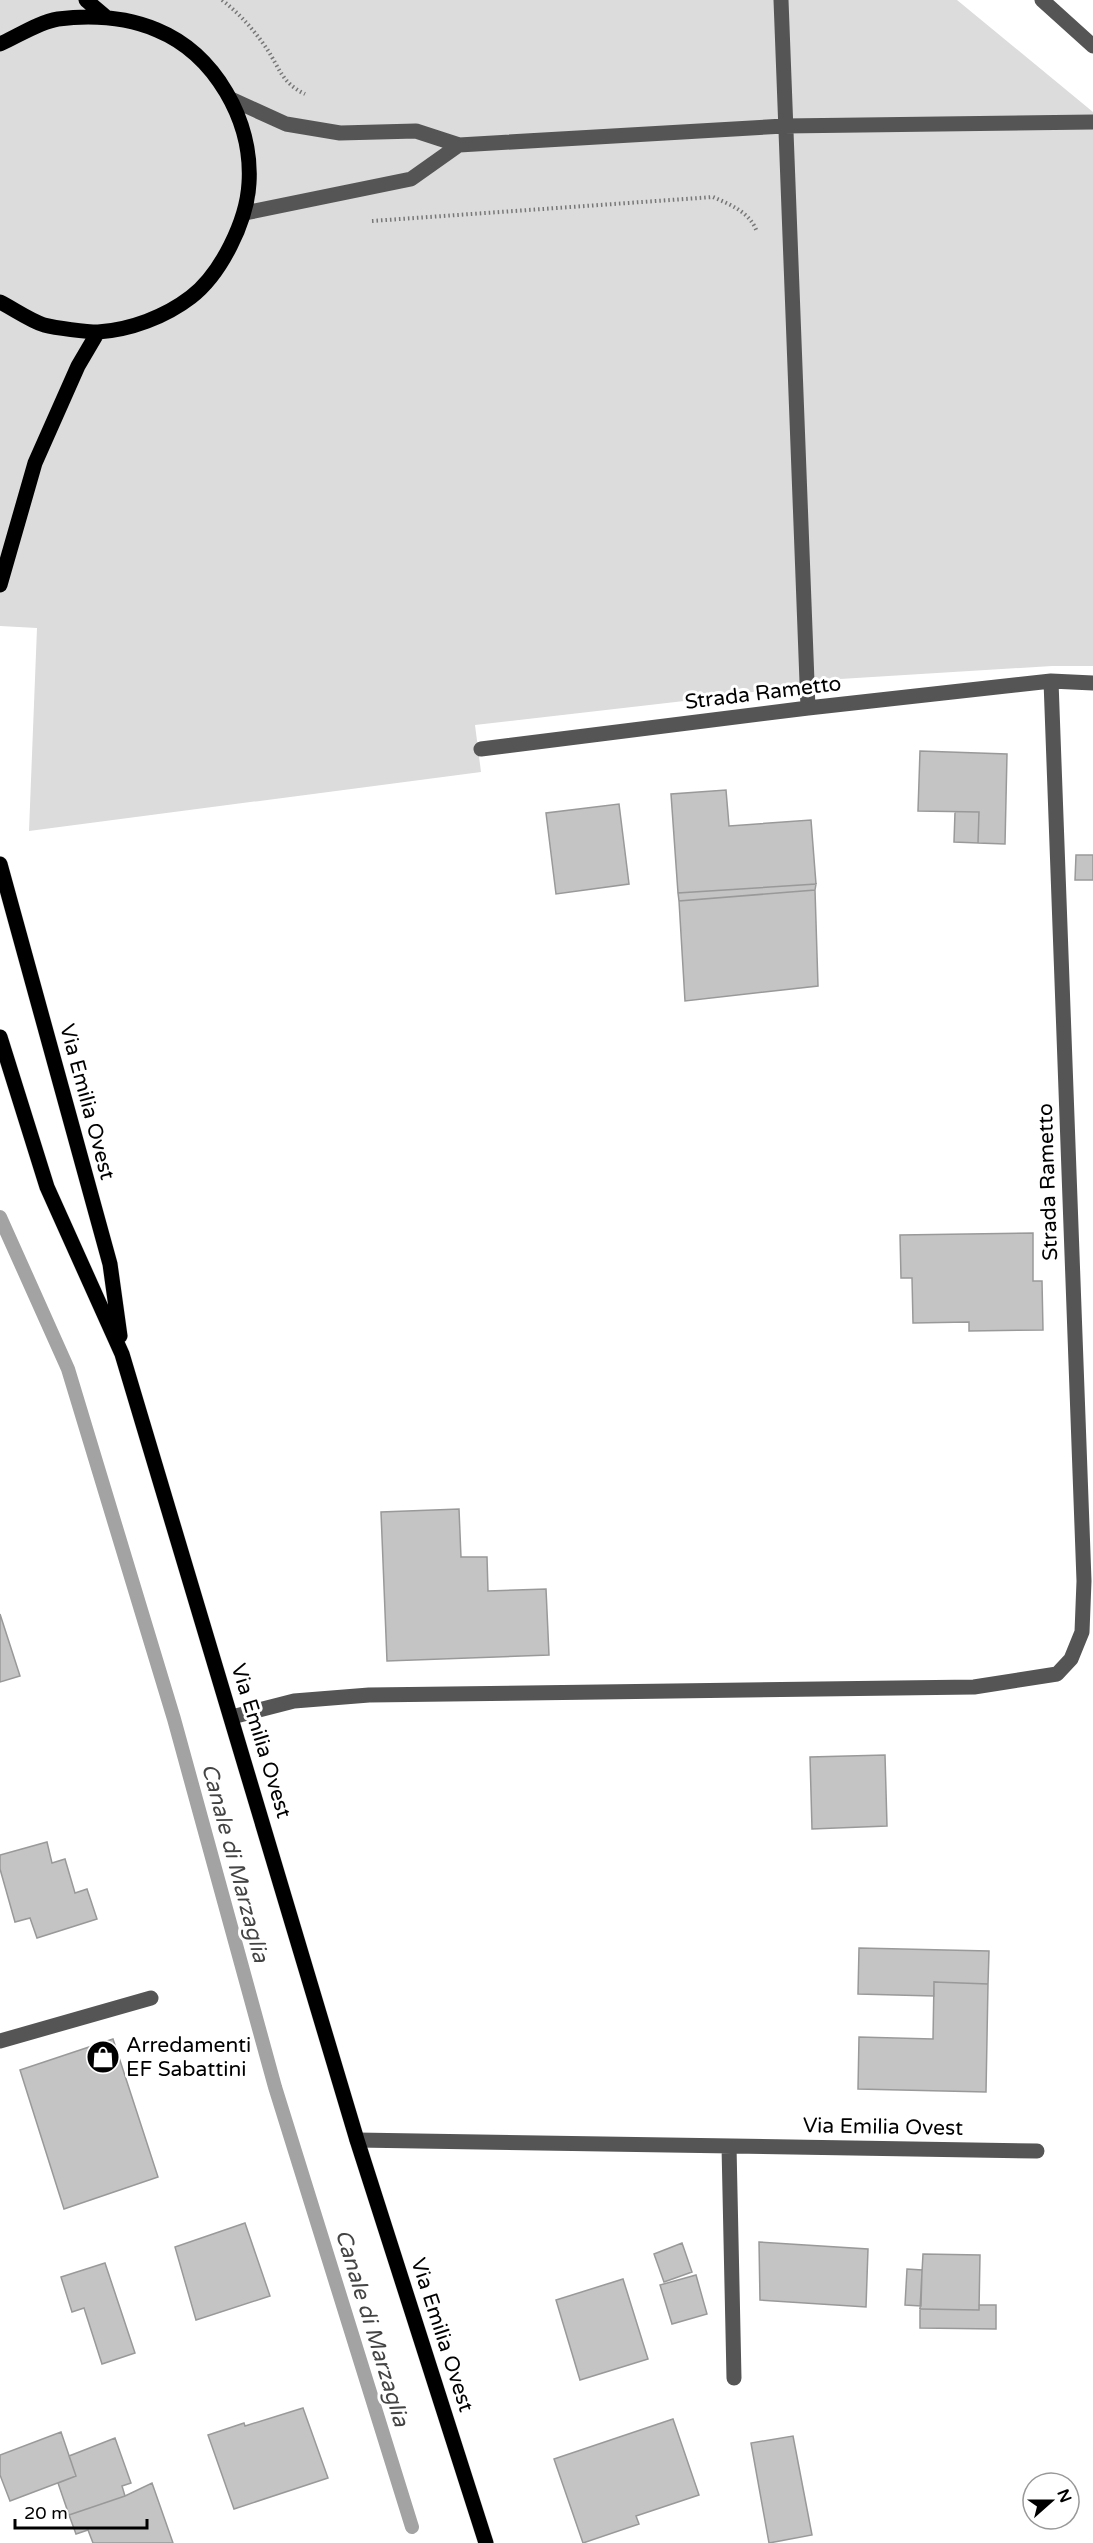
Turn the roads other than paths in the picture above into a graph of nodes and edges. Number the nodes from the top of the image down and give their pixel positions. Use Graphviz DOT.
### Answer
graph roads {
  1 [pos="86,0"];
  2 [pos="781,0"];
  3 [pos="1042,0"];
  4 [pos="106,17"];
  5 [pos="0,44"];
  6 [pos="1093,46"];
  7 [pos="231,99"];
  8 [pos="1093,122"];
  9 [pos="784,126"];
  10 [pos="459,146"];
  11 [pos="245,213"];
  12 [pos="0,302"];
  13 [pos="98,332"];
  14 [pos="0,585"];
  15 [pos="1051,681"];
  16 [pos="1093,683"];
  17 [pos="808,708"];
  18 [pos="481,749"];
  19 [pos="0,864"];
  20 [pos="0,1037"];
  21 [pos="0,1062"];
  22 [pos="18,1093"];
  23 [pos="122,1354"];
  24 [pos="232,1717"];
  25 [pos="151,1998"];
  26 [pos="0,2042"];
  27 [pos="357,2140"];
  28 [pos="729,2146"];
  29 [pos="1037,2151"];
  30 [pos="734,2378"];
  31 [pos="486,2543"];
  1 -- 4 [label="main road"];
  2 -- 9 [label="street"];
  3 -- 6 [label="street"];
  4 -- 5 [label="main road"];
  4 -- 7 [label="main road"];
  7 -- 10 [label="street"];
  7 -- 11 [label="main road"];
  8 -- 9 [label="street"];
  9 -- 10 [label="street"];
  9 -- 17 [label="street"];
  10 -- 11 [label="street"];
  11 -- 13 [label="main road"];
  12 -- 13 [label="main road"];
  13 -- 14 [label="main road"];
  15 -- 16 [label="street, Strada Rametto"];
  15 -- 17 [label="street, Strada Rametto"];
  15 -- 24 [label="street, Strada Rametto"];
  17 -- 18 [label="street, Strada Rametto"];
  19 -- 23 [label="main road, Via Emilia Ovest"];
  20 -- 22 [label="main road, Via Emilia Ovest"];
  21 -- 22 [label="street"];
  22 -- 23 [label="main road, Via Emilia Ovest"];
  23 -- 24 [label="main road, Via Emilia Ovest"];
  24 -- 27 [label="main road, Via Emilia Ovest"];
  25 -- 26 [label="street"];
  27 -- 28 [label="street, Via Emilia Ovest"];
  27 -- 31 [label="main road, Via Emilia Ovest"];
  28 -- 29 [label="street, Via Emilia Ovest"];
  28 -- 30 [label="street"];
}
